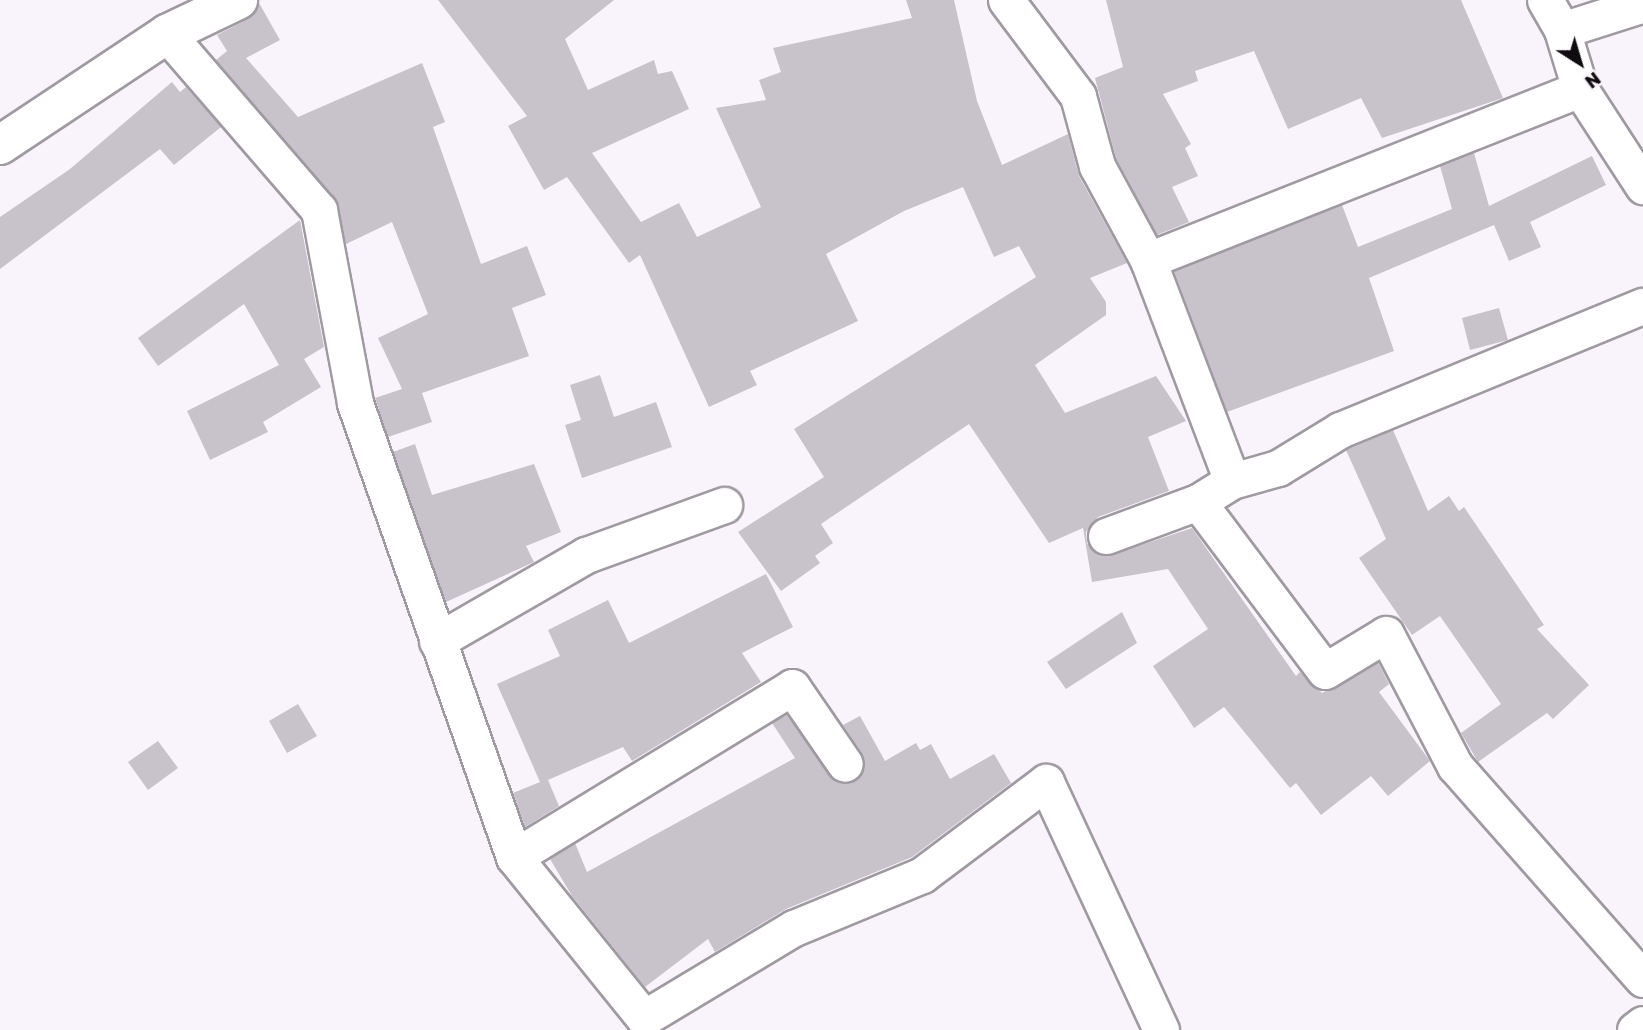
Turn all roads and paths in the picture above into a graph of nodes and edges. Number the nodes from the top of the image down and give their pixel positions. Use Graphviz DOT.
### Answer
graph roads {
  1 [pos="238,0"];
  2 [pos="1006,0"];
  3 [pos="1545,0"];
  4 [pos="1638,0"];
  5 [pos="1562,30"];
  6 [pos="167,34"];
  7 [pos="1580,89"];
  8 [pos="0,145"];
  9 [pos="1643,186"];
  10 [pos="1148,260"];
  11 [pos="1643,306"];
  12 [pos="1232,481"];
  13 [pos="1198,502"];
  14 [pos="724,505"];
  15 [pos="1106,536"];
  16 [pos="437,641"];
  17 [pos="845,764"];
  18 [pos="514,856"];
  19 [pos="1643,979"];
  20 [pos="1643,1024"];
  21 [pos="1161,1030"];
  22 [pos="1634,1030"];
  1 -- 6 [label="street"];
  2 -- 10 [label="street"];
  3 -- 5 [label="street"];
  4 -- 5 [label="street"];
  5 -- 7 [label="street"];
  6 -- 8 [label="street"];
  6 -- 16 [label="street"];
  7 -- 9 [label="street"];
  7 -- 10 [label="street"];
  10 -- 12 [label="street"];
  11 -- 12 [label="street"];
  12 -- 13 [label="street"];
  13 -- 15 [label="street"];
  13 -- 19 [label="street"];
  14 -- 16 [label="street"];
  16 -- 18 [label="street"];
  17 -- 18 [label="street"];
  18 -- 21 [label="street"];
  20 -- 22 [label="street"];
}
